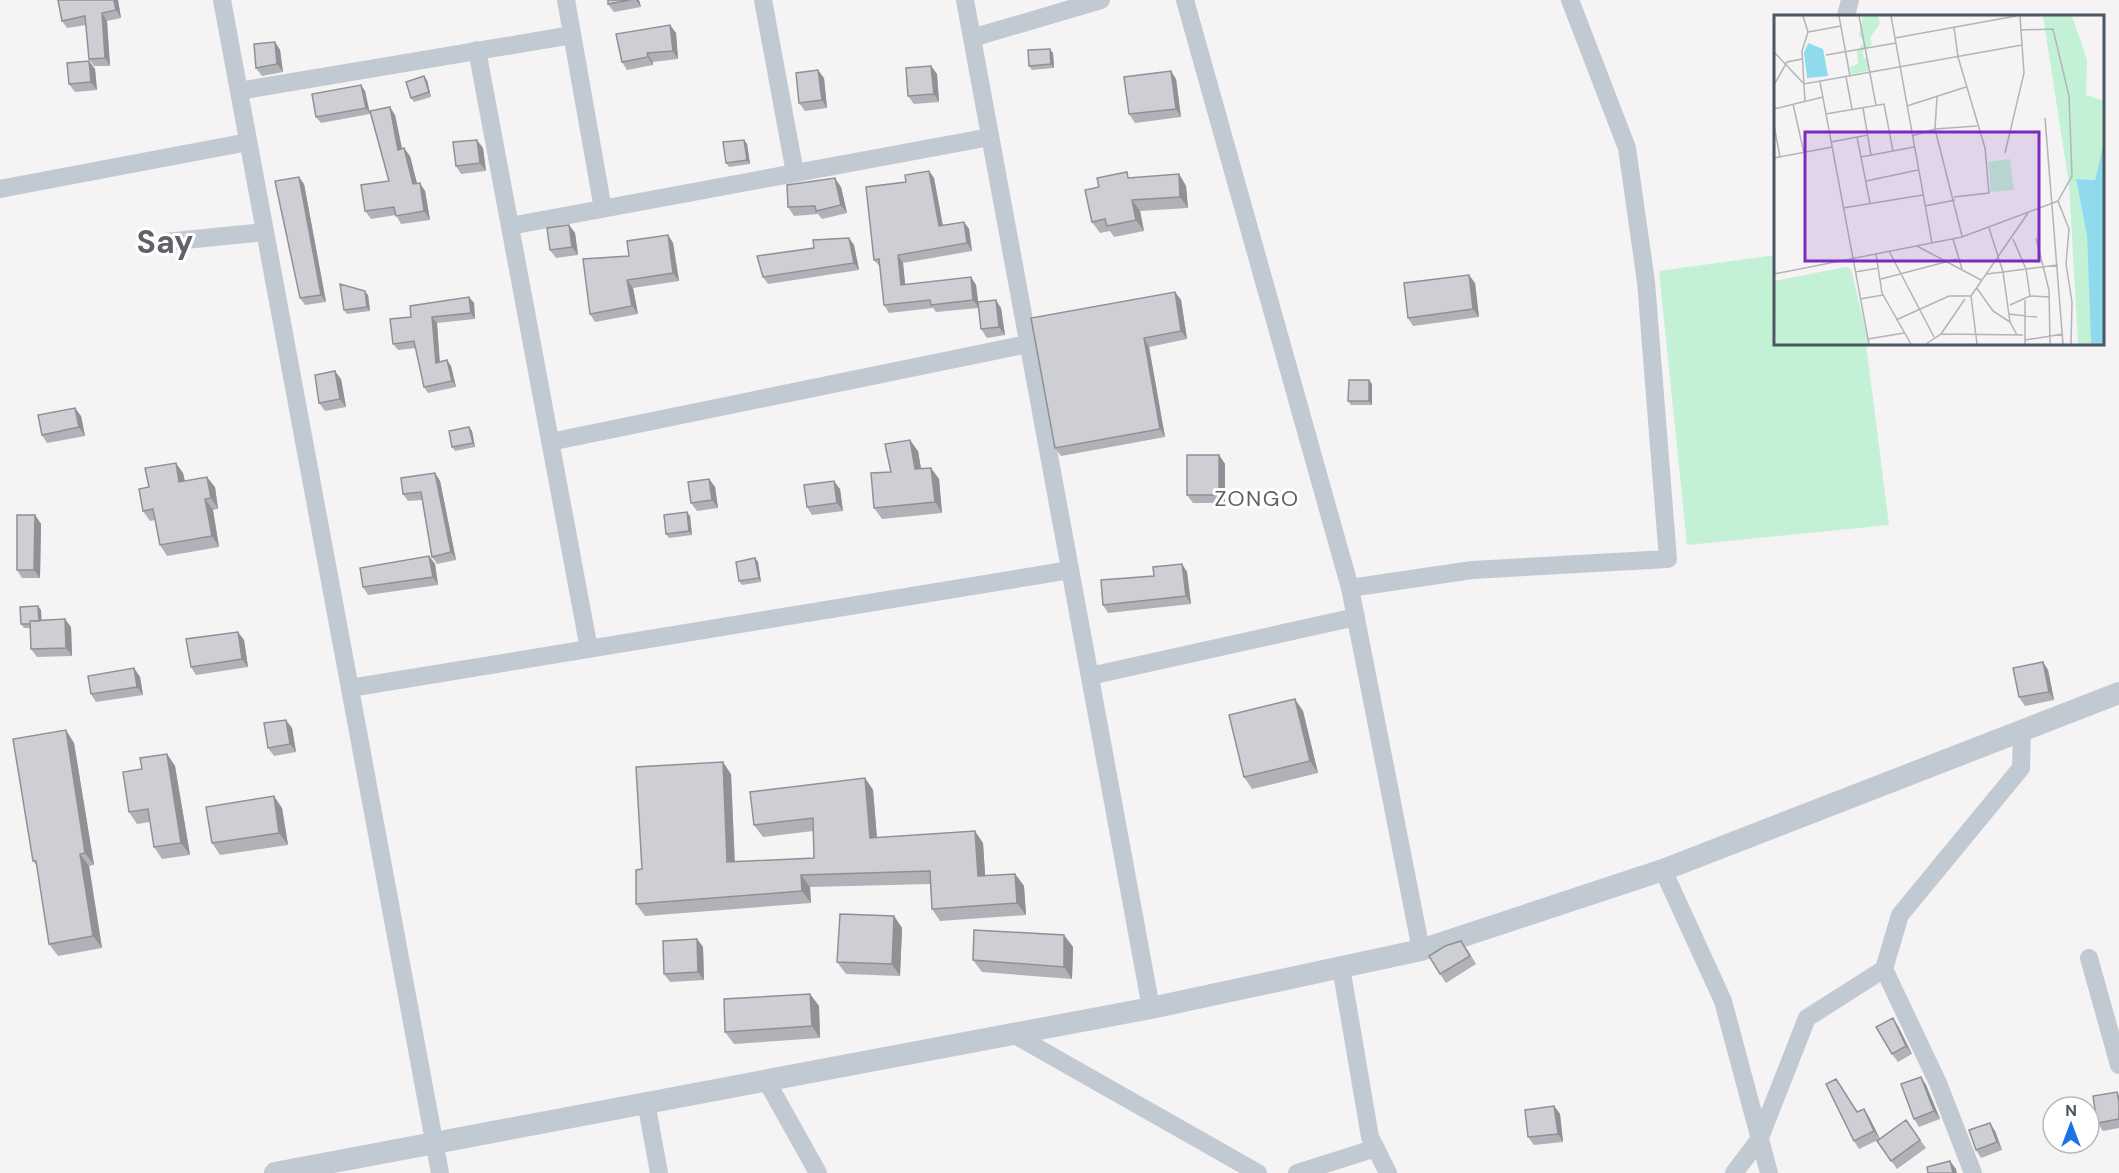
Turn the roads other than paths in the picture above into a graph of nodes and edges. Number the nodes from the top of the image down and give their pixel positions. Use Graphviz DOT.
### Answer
graph roads {
  1 [pos="222,0"];
  2 [pos="566,0"];
  3 [pos="763,0"];
  4 [pos="965,0"];
  5 [pos="1101,0"];
  6 [pos="1185,0"];
  7 [pos="1570,0"];
  8 [pos="1850,0"];
  9 [pos="1846,15"];
  10 [pos="572,34"];
  11 [pos="972,38"];
  12 [pos="477,50"];
  13 [pos="239,91"];
  14 [pos="990,137"];
  15 [pos="248,142"];
  16 [pos="795,173"];
  17 [pos="0,189"];
  18 [pos="603,209"];
  19 [pos="510,226"];
  20 [pos="265,232"];
  21 [pos="165,242"];
  22 [pos="1028,344"];
  23 [pos="550,442"];
  24 [pos="1070,570"];
  25 [pos="1350,588"];
  26 [pos="1356,617"];
  27 [pos="589,649"];
  28 [pos="1089,676"];
  29 [pos="350,688"];
  30 [pos="2119,693"];
  31 [pos="2022,730"];
  32 [pos="1663,870"];
  33 [pos="1421,950"];
  34 [pos="2089,957"];
  35 [pos="1341,967"];
  36 [pos="1884,969"];
  37 [pos="1151,1008"];
  38 [pos="1013,1034"];
  39 [pos="2119,1065"];
  40 [pos="766,1080"];
  41 [pos="646,1102"];
  42 [pos="1759,1140"];
  43 [pos="434,1141"];
  44 [pos="1376,1148"];
  45 [pos="275,1173"];
  46 [pos="440,1173"];
  47 [pos="659,1173"];
  48 [pos="818,1173"];
  49 [pos="1258,1173"];
  50 [pos="1297,1173"];
  51 [pos="1388,1173"];
  52 [pos="1734,1173"];
  53 [pos="1769,1173"];
  54 [pos="1973,1173"];
  1 -- 13 [label="street"];
  2 -- 10 [label="street"];
  3 -- 16 [label="street"];
  4 -- 11 [label="street"];
  5 -- 11 [label="street"];
  6 -- 25 [label="street"];
  7 -- 25 [label="street"];
  8 -- 9 [label="street"];
  10 -- 12 [label="street"];
  10 -- 18 [label="street"];
  11 -- 14 [label="street"];
  12 -- 13 [label="street"];
  12 -- 19 [label="street"];
  13 -- 15 [label="street"];
  14 -- 16 [label="street"];
  14 -- 22 [label="street"];
  15 -- 17 [label="street"];
  15 -- 20 [label="street"];
  16 -- 18 [label="street"];
  18 -- 19 [label="street"];
  19 -- 23 [label="street"];
  20 -- 21 [label="street"];
  20 -- 29 [label="street"];
  22 -- 23 [label="street"];
  22 -- 24 [label="street"];
  23 -- 27 [label="street"];
  24 -- 27 [label="street"];
  24 -- 28 [label="street"];
  25 -- 26 [label="street"];
  26 -- 28 [label="street"];
  26 -- 33 [label="street"];
  27 -- 29 [label="street"];
  28 -- 37 [label="street"];
  29 -- 43 [label="street"];
  30 -- 31 [label="street"];
  31 -- 32 [label="street"];
  31 -- 36 [label="street"];
  32 -- 33 [label="street"];
  32 -- 42 [label="street"];
  33 -- 35 [label="street"];
  34 -- 39 [label="street"];
  35 -- 37 [label="street"];
  35 -- 44 [label="street"];
  36 -- 42 [label="street"];
  36 -- 54 [label="street"];
  37 -- 38 [label="street"];
  38 -- 40 [label="street"];
  38 -- 49 [label="street"];
  40 -- 41 [label="street"];
  40 -- 48 [label="street"];
  41 -- 43 [label="street"];
  41 -- 47 [label="street"];
  42 -- 52 [label="street"];
  42 -- 53 [label="street"];
  43 -- 45 [label="street"];
  43 -- 46 [label="street"];
  44 -- 50 [label="street"];
  44 -- 51 [label="street"];
}
